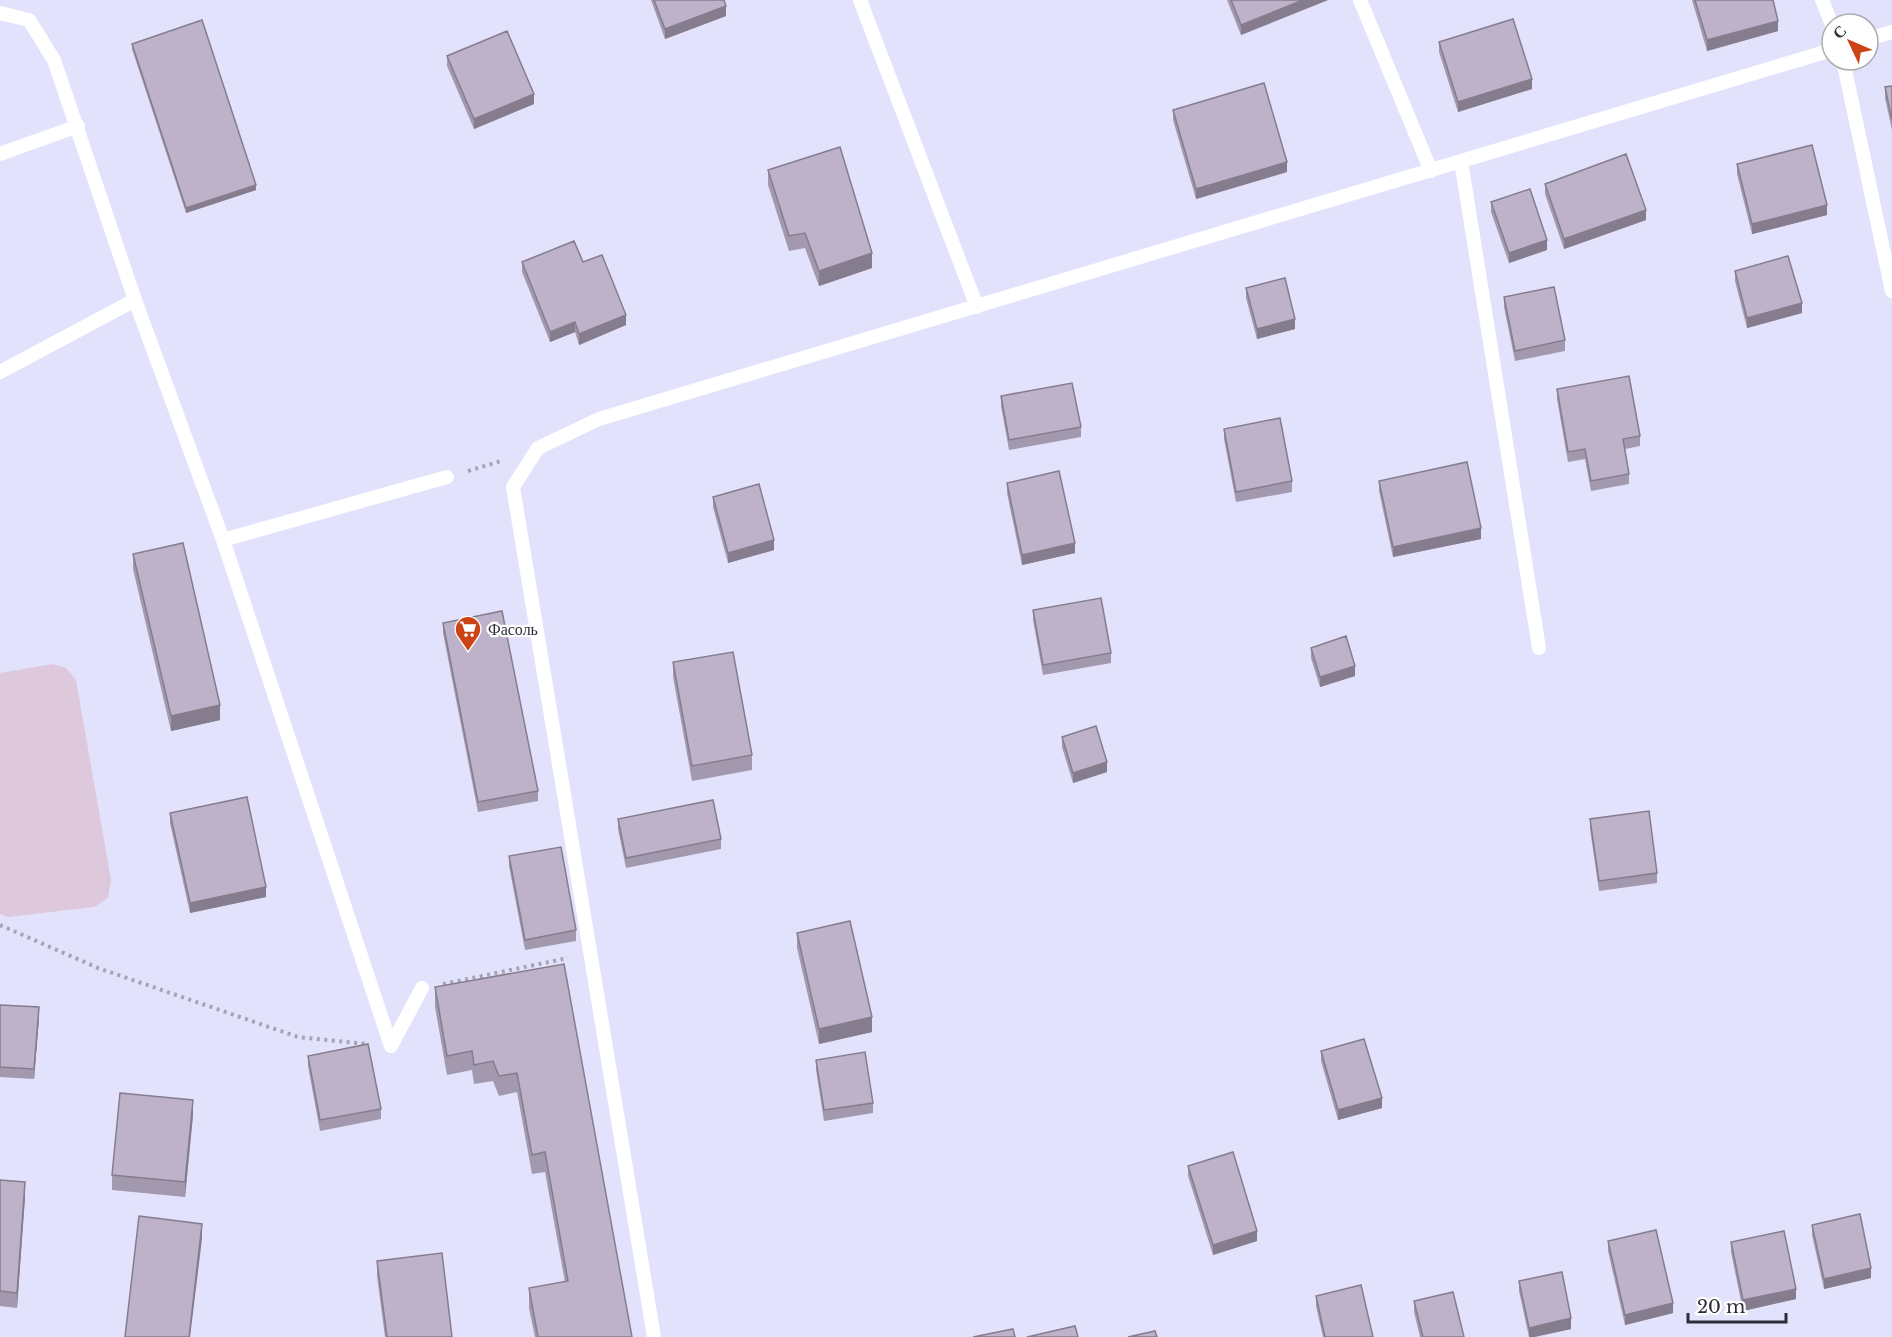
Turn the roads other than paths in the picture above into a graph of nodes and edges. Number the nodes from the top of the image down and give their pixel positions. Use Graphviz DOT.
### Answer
graph roads {
  1 [pos="860,0"];
  2 [pos="1360,0"];
  3 [pos="0,13"];
  4 [pos="1820,54"];
  5 [pos="1846,72"];
  6 [pos="78,126"];
  7 [pos="0,154"];
  8 [pos="1461,161"];
  9 [pos="1431,171"];
  10 [pos="1892,291"];
  11 [pos="135,300"];
  12 [pos="976,307"];
  13 [pos="0,372"];
  14 [pos="447,477"];
  15 [pos="223,540"];
  16 [pos="1539,648"];
  17 [pos="422,988"];
  18 [pos="654,1337"];
  1 -- 12 [label="lane"];
  2 -- 9 [label="lane"];
  3 -- 6 [label="lane"];
  4 -- 8 [label="lane"];
  5 -- 10 [label="lane"];
  6 -- 7 [label="lane"];
  6 -- 11 [label="lane"];
  8 -- 9 [label="lane"];
  8 -- 16 [label="lane"];
  9 -- 12 [label="lane"];
  11 -- 13 [label="lane"];
  11 -- 15 [label="lane"];
  12 -- 18 [label="lane"];
  14 -- 15 [label="lane"];
  15 -- 17 [label="lane"];
}
